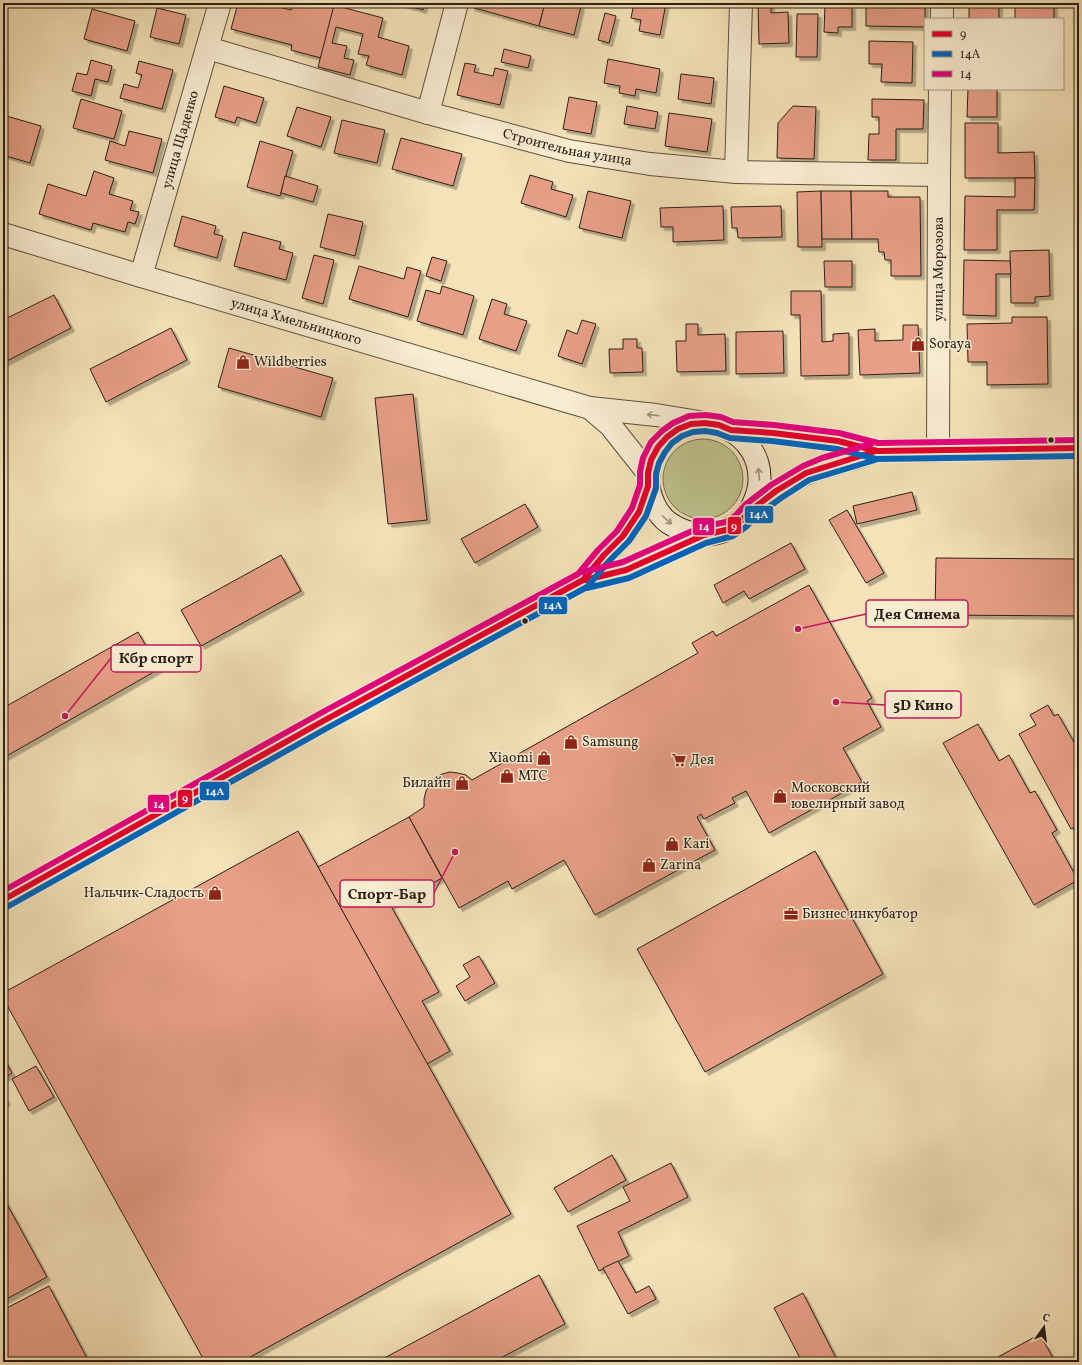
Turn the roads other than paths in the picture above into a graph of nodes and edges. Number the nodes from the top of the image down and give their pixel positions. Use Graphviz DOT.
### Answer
graph roads {
  1 [pos="220,3"];
  2 [pos="457,3"];
  3 [pos="741,3"];
  4 [pos="942,3"];
  5 [pos="942,18"];
  6 [pos="208,48"];
  7 [pos="940,90"];
  8 [pos="428,113"];
  9 [pos="736,172"];
  10 [pos="939,176"];
  11 [pos="3,234"];
  12 [pos="141,276"];
  13 [pos="590,408"];
  14 [pos="705,423"];
  15 [pos="731,430"];
  16 [pos="1079,448"];
  17 [pos="938,449"];
  18 [pos="877,451"];
  19 [pos="648,480"];
  20 [pos="750,511"];
  21 [pos="704,535"];
  22 [pos="583,580"];
  23 [pos="3,900"];
  1 -- 6 [label="street, улица Щаденко"];
  2 -- 8 [label="street"];
  3 -- 9 [label="street"];
  4 -- 5 [label="street"];
  6 -- 8 [label="street, Строительная улица"];
  6 -- 12 [label="street, улица Щаденко"];
  7 -- 10 [label="street, улица Морозова"];
  8 -- 9 [label="street, Строительная улица"];
  9 -- 10 [label="street, Строительная улица"];
  10 -- 17 [label="street, улица Морозова"];
  11 -- 12 [label="street, улица Хмельницкого"];
  12 -- 13 [label="street, улица Хмельницкого"];
  14 -- 13 [label="street, one-way"];
  13 -- 19 [label="street"];
  14 -- 15 [label="street"];
  14 -- 19 [label="street"];
  15 -- 18 [label="street"];
  20 -- 15 [label="street, one-way"];
  16 -- 17 [label="street"];
  17 -- 18 [label="street"];
  18 -- 20 [label="street"];
  19 -- 21 [label="street, one-way"];
  19 -- 22 [label="street"];
  20 -- 21 [label="street"];
  21 -- 22 [label="street"];
  22 -- 23 [label="street"];
}
